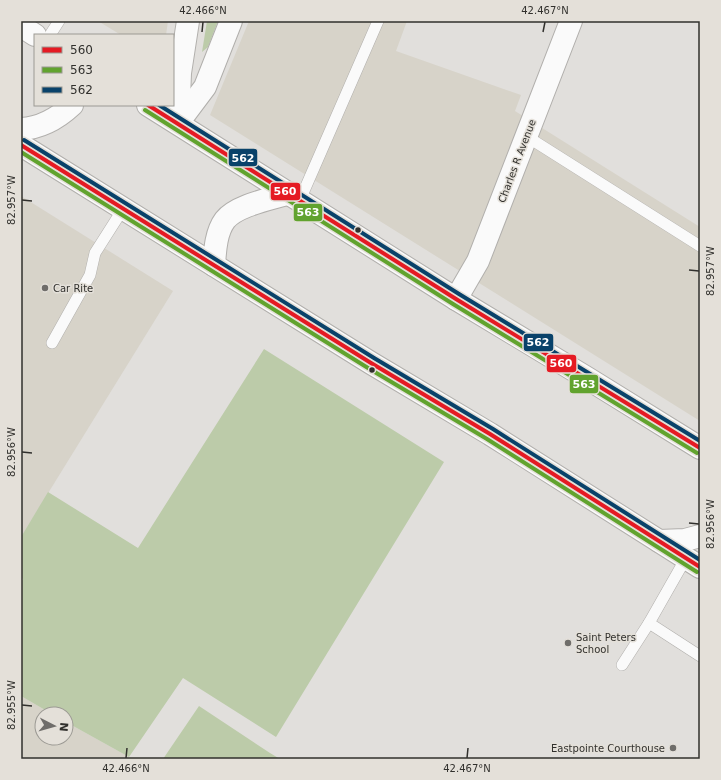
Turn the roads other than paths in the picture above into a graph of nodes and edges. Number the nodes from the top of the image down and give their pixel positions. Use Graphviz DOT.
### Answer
graph roads {
  1 [pos="59,21"];
  2 [pos="188,21"];
  3 [pos="231,21"];
  4 [pos="378,21"];
  5 [pos="572,21"];
  6 [pos="21,26"];
  7 [pos="34,34"];
  8 [pos="51,34"];
  9 [pos="71,106"];
  10 [pos="150,106"];
  11 [pos="178,124"];
  12 [pos="21,129"];
  13 [pos="526,136"];
  14 [pos="21,145"];
  15 [pos="295,197"];
  16 [pos="123,209"];
  17 [pos="700,246"];
  18 [pos="214,265"];
  19 [pos="456,299"];
  20 [pos="52,343"];
  21 [pos="700,448"];
  22 [pos="700,536"];
  23 [pos="659,541"];
  24 [pos="693,562"];
  25 [pos="649,624"];
  26 [pos="700,656"];
  27 [pos="622,665"];
  1 -- 8 [label="lane"];
  2 -- 11 [label="main road"];
  3 -- 11 [label="main road"];
  4 -- 15 [label="lane"];
  5 -- 13 [label="main road, Charles R Avenue"];
  6 -- 7 [label="main road"];
  9 -- 12 [label="main road"];
  10 -- 11 [label="main road"];
  11 -- 15 [label="main road"];
  13 -- 17 [label="lane"];
  13 -- 19 [label="main road, Charles R Avenue"];
  14 -- 16 [label="main road"];
  15 -- 18 [label="main road"];
  15 -- 19 [label="main road"];
  16 -- 18 [label="main road"];
  16 -- 20 [label="lane"];
  18 -- 23 [label="main road"];
  19 -- 21 [label="main road"];
  22 -- 23 [label="main road"];
  23 -- 24 [label="main road"];
  24 -- 25 [label="lane"];
  25 -- 26 [label="lane"];
  25 -- 27 [label="lane"];
}
